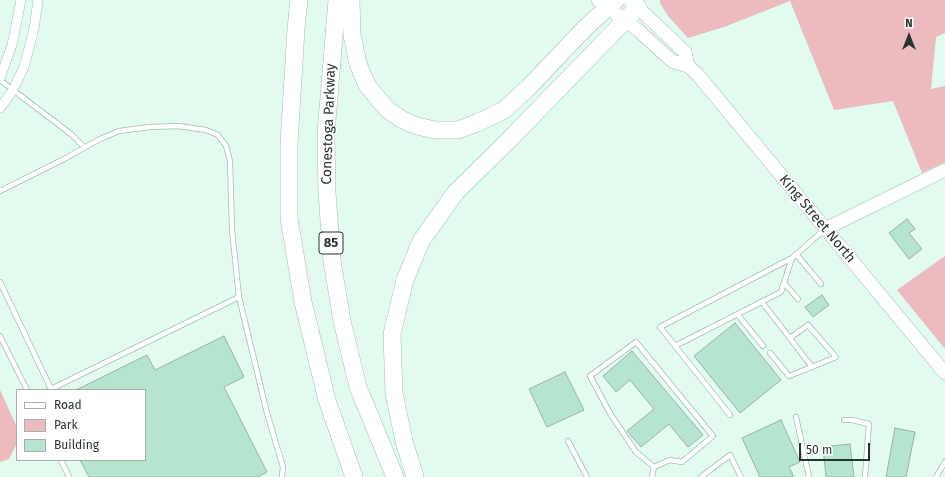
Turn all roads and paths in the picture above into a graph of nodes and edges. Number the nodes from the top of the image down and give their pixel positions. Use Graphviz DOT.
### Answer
graph roads {
  1 [pos="21,0"];
  2 [pos="38,0"];
  3 [pos="299,0"];
  4 [pos="337,0"];
  5 [pos="351,0"];
  6 [pos="607,2"];
  7 [pos="638,2"];
  8 [pos="626,20"];
  9 [pos="688,66"];
  10 [pos="0,79"];
  11 [pos="13,90"];
  12 [pos="0,108"];
  13 [pos="84,147"];
  14 [pos="945,170"];
  15 [pos="0,191"];
  16 [pos="825,229"];
  17 [pos="794,256"];
  18 [pos="0,282"];
  19 [pos="784,283"];
  20 [pos="821,284"];
  21 [pos="2,287"];
  22 [pos="0,292"];
  23 [pos="239,297"];
  24 [pos="798,299"];
  25 [pos="762,302"];
  26 [pos="738,314"];
  27 [pos="0,336"];
  28 [pos="790,338"];
  29 [pos="675,346"];
  30 [pos="763,346"];
  31 [pos="770,353"];
  32 [pos="812,367"];
  33 [pos="945,373"];
  34 [pos="26,389"];
  35 [pos="50,389"];
  36 [pos="730,415"];
  37 [pos="796,417"];
  38 [pos="844,420"];
  39 [pos="568,441"];
  40 [pos="61,461"];
  41 [pos="945,462"];
  42 [pos="654,467"];
  43 [pos="69,477"];
  44 [pos="282,477"];
  45 [pos="354,477"];
  46 [pos="395,477"];
  47 [pos="416,477"];
  48 [pos="587,477"];
  49 [pos="652,477"];
  50 [pos="700,477"];
  51 [pos="741,477"];
  52 [pos="809,477"];
  53 [pos="866,477"];
  54 [pos="936,477"];
  1 -- 10 [label="street"];
  2 -- 11 [label="street"];
  3 -- 45 [label="highway"];
  4 -- 46 [label="highway, Conestoga Parkway / 85"];
  5 -- 6 [label="highway"];
  6 -- 8 [label="main road, King Street North"];
  7 -- 8 [label="highway"];
  7 -- 9 [label="main road, King Street North"];
  8 -- 9 [label="main road, King Street North"];
  8 -- 47 [label="highway"];
  9 -- 16 [label="main road, King Street North"];
  10 -- 11 [label="lane"];
  11 -- 12 [label="street"];
  11 -- 13 [label="lane"];
  13 -- 15 [label="lane"];
  13 -- 23 [label="lane"];
  14 -- 16 [label="main road"];
  16 -- 17 [label="lane"];
  16 -- 33 [label="main road, King Street North"];
  17 -- 19 [label="lane"];
  17 -- 20 [label="lane"];
  17 -- 29 [label="lane"];
  18 -- 21 [label="lane"];
  19 -- 24 [label="lane"];
  19 -- 25 [label="lane"];
  21 -- 22 [label="lane"];
  21 -- 35 [label="lane"];
  23 -- 35 [label="lane"];
  23 -- 44 [label="lane"];
  25 -- 26 [label="lane"];
  25 -- 28 [label="lane"];
  26 -- 29 [label="lane"];
  26 -- 30 [label="lane"];
  27 -- 34 [label="lane"];
  28 -- 32 [label="lane"];
  28 -- 32 [label="lane"];
  29 -- 36 [label="lane"];
  31 -- 32 [label="lane"];
  37 -- 52 [label="lane"];
  38 -- 53 [label="lane"];
  39 -- 48 [label="lane"];
  40 -- 43 [label="lane"];
  41 -- 54 [label="lane"];
  42 -- 42 [label="lane"];
  42 -- 49 [label="lane"];
  50 -- 51 [label="lane"];
}
